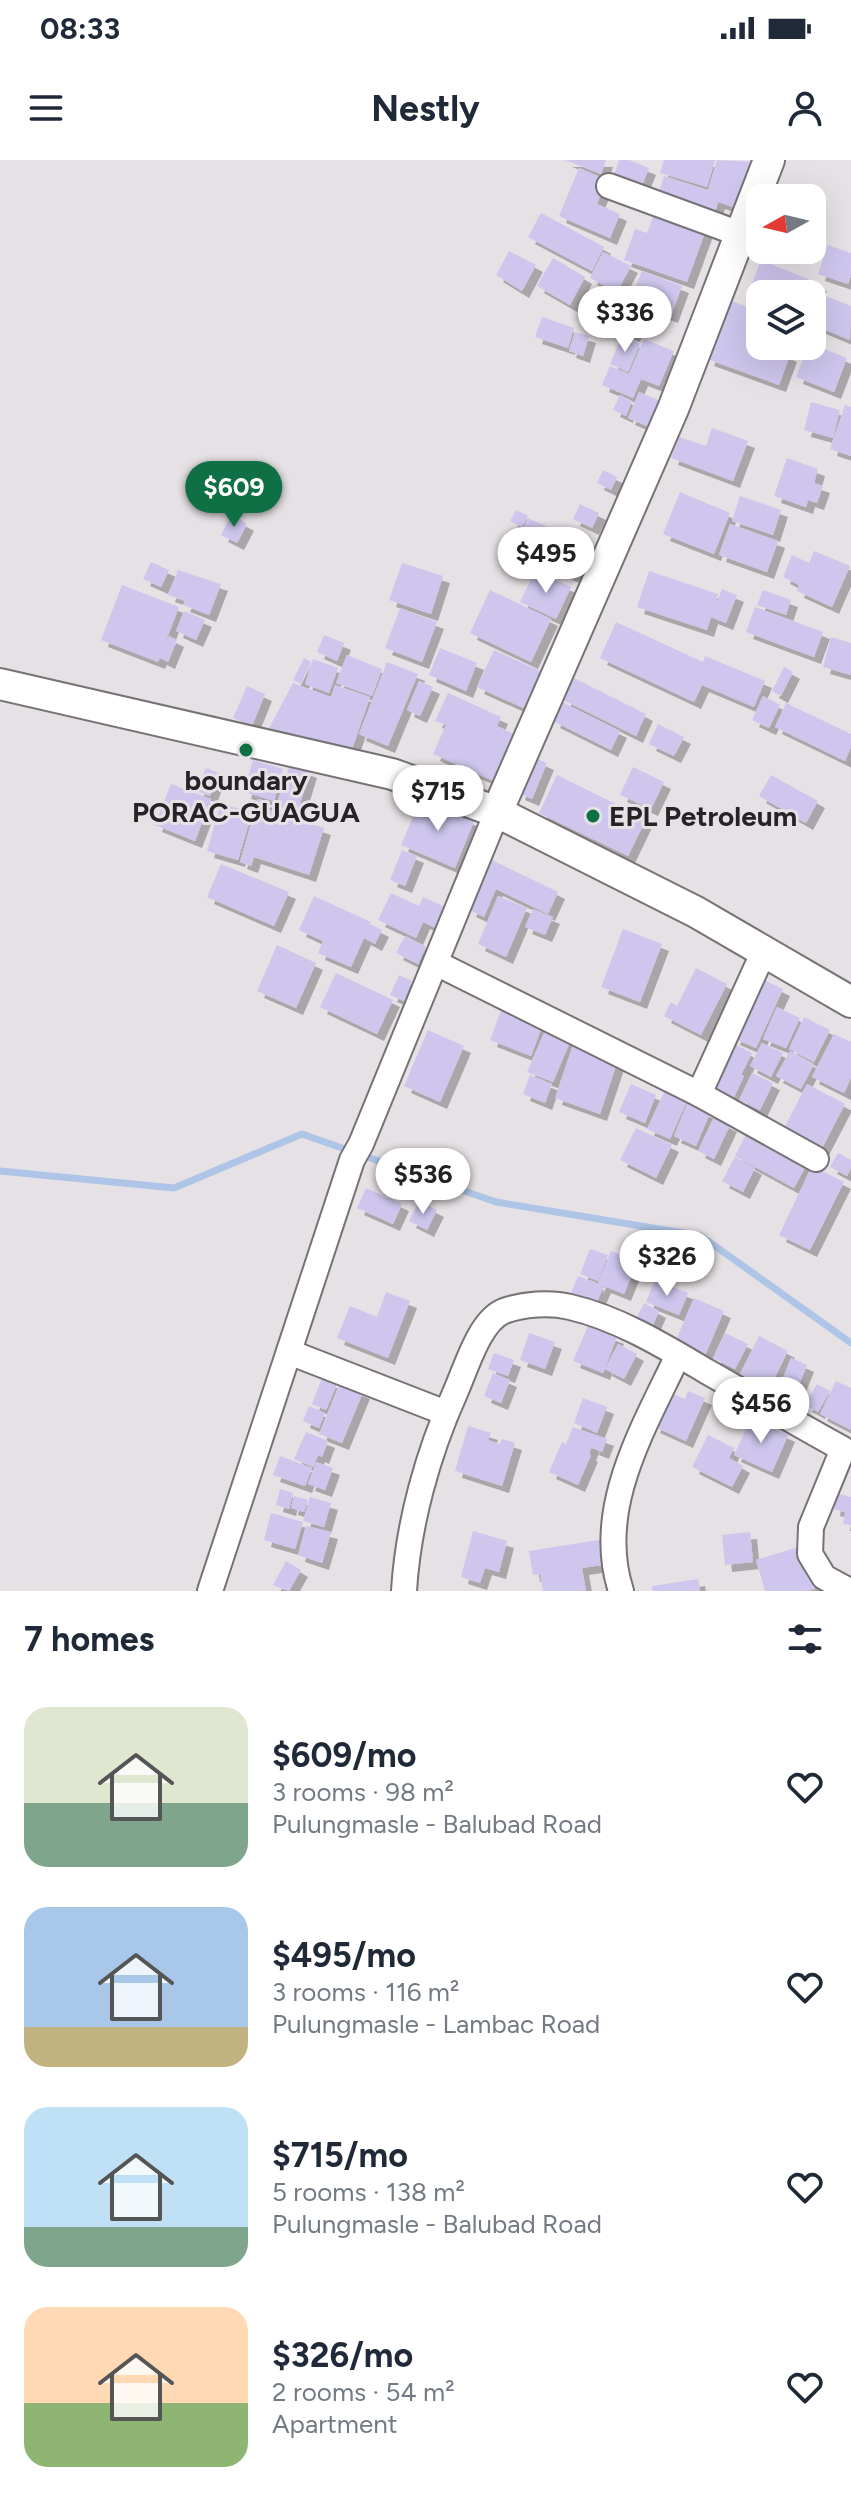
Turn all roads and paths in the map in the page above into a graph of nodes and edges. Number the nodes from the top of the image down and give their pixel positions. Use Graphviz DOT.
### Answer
graph roads {
  1 [pos="769,160"];
  2 [pos="609,186"];
  3 [pos="740,234"];
  4 [pos="0,684"];
  5 [pos="497,812"];
  6 [pos="764,951"];
  7 [pos="436,963"];
  8 [pos="851,1002"];
  9 [pos="699,1094"];
  10 [pos="816,1159"];
  11 [pos="289,1352"];
  12 [pos="678,1355"];
  13 [pos="446,1413"];
  14 [pos="210,1591"];
  15 [pos="404,1591"];
  16 [pos="621,1591"];
  17 [pos="850,1591"];
  1 -- 3 [label="street"];
  2 -- 3 [label="street"];
  3 -- 5 [label="street"];
  4 -- 5 [label="street"];
  5 -- 6 [label="street"];
  5 -- 7 [label="street"];
  6 -- 8 [label="street"];
  6 -- 9 [label="street"];
  7 -- 9 [label="street"];
  7 -- 11 [label="street"];
  9 -- 10 [label="street"];
  11 -- 13 [label="street"];
  11 -- 14 [label="street"];
  12 -- 13 [label="street"];
  12 -- 16 [label="street"];
  12 -- 17 [label="street"];
  13 -- 15 [label="street"];
}
